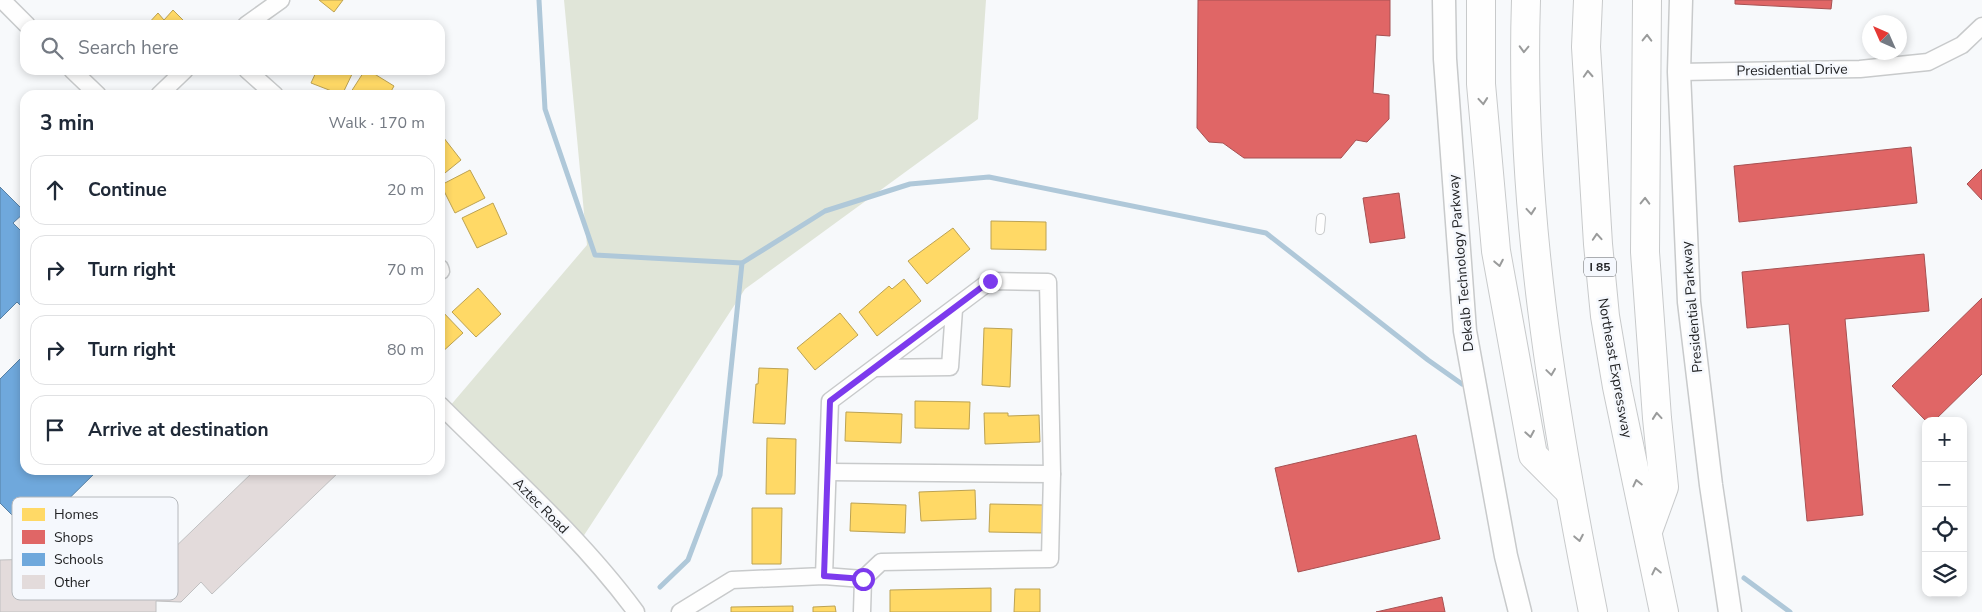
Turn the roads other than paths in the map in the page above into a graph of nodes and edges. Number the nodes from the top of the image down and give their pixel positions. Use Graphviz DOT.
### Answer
graph roads {
  1 [pos="2,0"];
  2 [pos="281,0"];
  3 [pos="1444,0"];
  4 [pos="1481,0"];
  5 [pos="1526,0"];
  6 [pos="1588,0"];
  7 [pos="1647,0"];
  8 [pos="1681,0"];
  9 [pos="22,20"];
  10 [pos="253,20"];
  11 [pos="1982,26"];
  12 [pos="1679,72"];
  13 [pos="77,75"];
  14 [pos="181,75"];
  15 [pos="253,75"];
  16 [pos="93,90"];
  17 [pos="164,90"];
  18 [pos="269,90"];
  19 [pos="1321,218"];
  20 [pos="1320,230"];
  21 [pos="954,309"];
  22 [pos="875,368"];
  23 [pos="445,410"];
  24 [pos="829,472"];
  25 [pos="1052,474"];
  26 [pos="1569,490"];
  27 [pos="1648,531"];
  28 [pos="824,576"];
  29 [pos="863,579"];
  30 [pos="636,612"];
  31 [pos="680,612"];
  32 [pos="862,612"];
  33 [pos="1520,612"];
  34 [pos="1593,612"];
  35 [pos="1664,612"];
  36 [pos="1730,612"];
  1 -- 9 [label="street"];
  2 -- 10 [label="street"];
  3 -- 33 [label="street, Dekalb Technology Parkway"];
  4 -- 26 [label="highway, one-way"];
  5 -- 26 [label="highway, one-way"];
  27 -- 6 [label="highway, Northeast Expressway / I 85, one-way"];
  27 -- 7 [label="highway, one-way"];
  8 -- 12 [label="street, Presidential Parkway"];
  11 -- 12 [label="street, Presidential Drive"];
  12 -- 36 [label="street, Presidential Parkway"];
  13 -- 16 [label="street"];
  14 -- 17 [label="street"];
  15 -- 18 [label="street"];
  19 -- 20 [label="lane"];
  21 -- 22 [label="street"];
  21 -- 22 [label="street"];
  21 -- 25 [label="street"];
  22 -- 24 [label="street"];
  23 -- 30 [label="street, Aztec Road"];
  24 -- 25 [label="street"];
  24 -- 28 [label="street"];
  25 -- 29 [label="street"];
  26 -- 34 [label="highway, one-way"];
  35 -- 27 [label="highway, Northeast Expressway / I 85, one-way"];
  28 -- 29 [label="street"];
  28 -- 31 [label="street"];
  29 -- 32 [label="street"];
}
